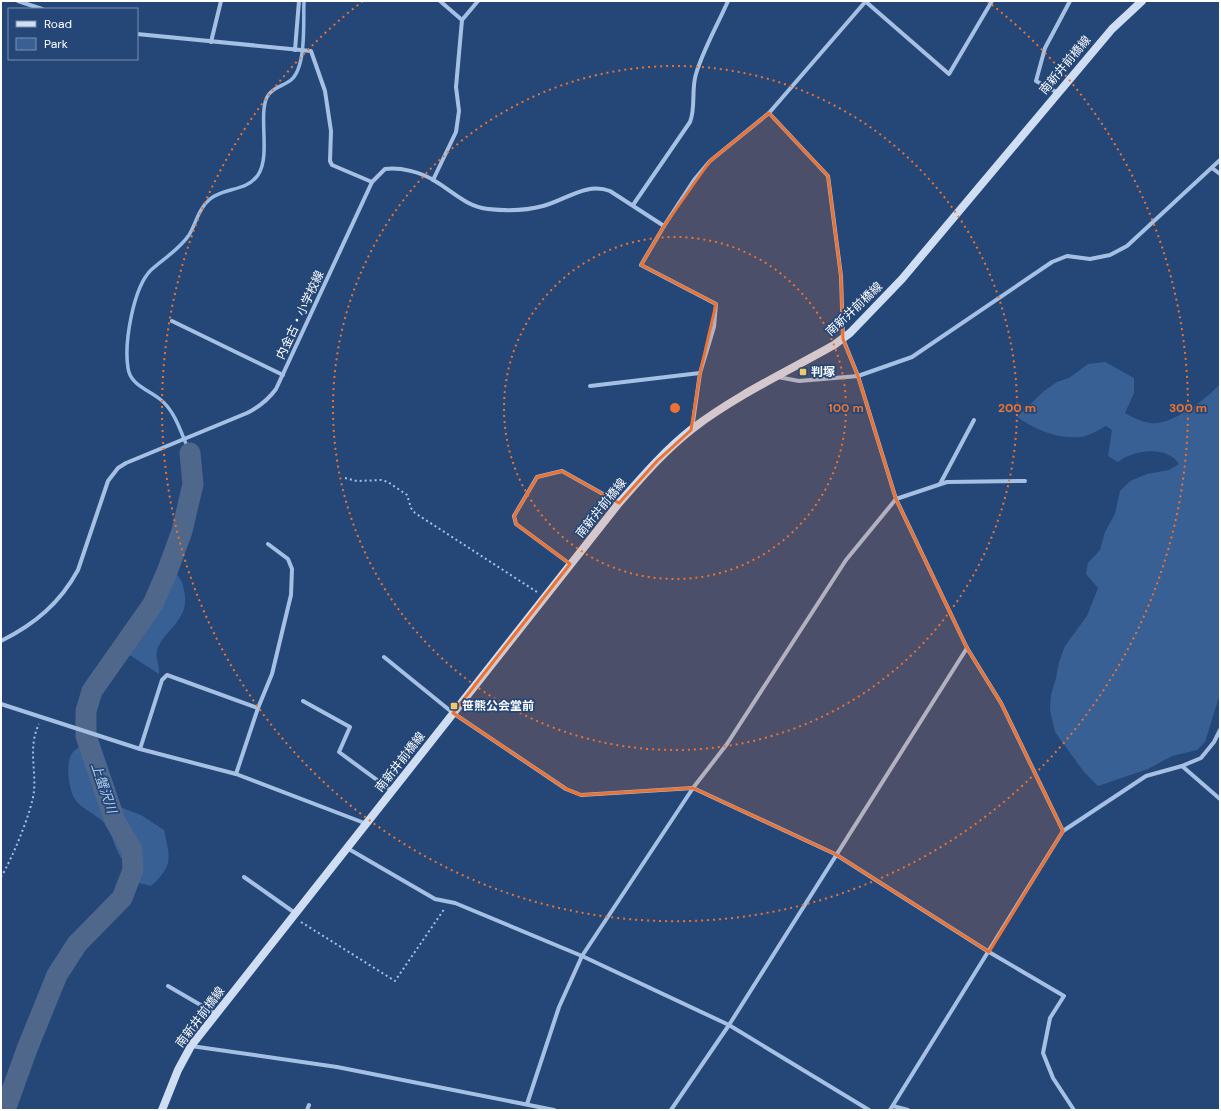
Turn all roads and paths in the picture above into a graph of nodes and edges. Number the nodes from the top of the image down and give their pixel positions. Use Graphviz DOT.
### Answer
graph roads {
  1 [pos="18,1"];
  2 [pos="221,1"];
  3 [pos="299,1"];
  4 [pos="440,1"];
  5 [pos="478,1"];
  6 [pos="728,1"];
  7 [pos="865,1"];
  8 [pos="992,1"];
  9 [pos="1070,1"];
  10 [pos="1142,1"];
  11 [pos="39,8"];
  12 [pos="462,20"];
  13 [pos="138,34"];
  14 [pos="211,42"];
  15 [pos="295,50"];
  16 [pos="1058,93"];
  17 [pos="769,113"];
  18 [pos="1220,160"];
  19 [pos="1212,168"];
  20 [pos="1220,174"];
  21 [pos="433,180"];
  22 [pos="372,182"];
  23 [pos="633,205"];
  24 [pos="664,226"];
  25 [pos="172,321"];
  26 [pos="843,339"];
  27 [pos="700,373"];
  28 [pos="283,375"];
  29 [pos="858,376"];
  30 [pos="778,377"];
  31 [pos="590,386"];
  32 [pos="974,420"];
  33 [pos="691,430"];
  34 [pos="345,478"];
  35 [pos="1026,481"];
  36 [pos="940,484"];
  37 [pos="896,499"];
  38 [pos="619,503"];
  39 [pos="268,544"];
  40 [pos="570,564"];
  41 [pos="545,597"];
  42 [pos="1,641"];
  43 [pos="967,648"];
  44 [pos="384,657"];
  45 [pos="304,701"];
  46 [pos="1,704"];
  47 [pos="258,708"];
  48 [pos="453,713"];
  49 [pos="42,718"];
  50 [pos="1220,730"];
  51 [pos="140,749"];
  52 [pos="1182,766"];
  53 [pos="236,774"];
  54 [pos="693,788"];
  55 [pos="392,791"];
  56 [pos="1220,799"];
  57 [pos="367,824"];
  58 [pos="1063,831"];
  59 [pos="346,848"];
  60 [pos="835,854"];
  61 [pos="1,877"];
  62 [pos="244,877"];
  63 [pos="449,902"];
  64 [pos="294,914"];
  65 [pos="989,952"];
  66 [pos="582,956"];
  67 [pos="168,986"];
  68 [pos="216,1014"];
  69 [pos="729,1024"];
  70 [pos="191,1046"];
  71 [pos="527,1104"];
  72 [pos="309,1105"];
  73 [pos="893,1106"];
  74 [pos="162,1110"];
  75 [pos="307,1110"];
  76 [pos="554,1110"];
  77 [pos="671,1110"];
  78 [pos="869,1110"];
  79 [pos="890,1110"];
  80 [pos="908,1110"];
  81 [pos="1074,1110"];
  1 -- 11 [label="street"];
  2 -- 14 [label="street"];
  3 -- 15 [label="street"];
  4 -- 12 [label="street"];
  5 -- 12 [label="street"];
  6 -- 23 [label="street"];
  7 -- 8 [label="street"];
  7 -- 17 [label="street"];
  9 -- 16 [label="street"];
  10 -- 16 [label="main road, 南新井前橋線"];
  12 -- 21 [label="street"];
  13 -- 14 [label="street"];
  14 -- 15 [label="street"];
  15 -- 22 [label="street"];
  16 -- 26 [label="main road, 南新井前橋線"];
  17 -- 24 [label="street"];
  17 -- 26 [label="street"];
  18 -- 19 [label="street"];
  19 -- 20 [label="street"];
  19 -- 29 [label="street"];
  21 -- 22 [label="street, 内金古・小学校線"];
  21 -- 23 [label="street, 内金古・小学校線"];
  22 -- 28 [label="street, 内金古・小学校線"];
  23 -- 24 [label="street, 内金古・小学校線"];
  24 -- 27 [label="street"];
  25 -- 28 [label="street"];
  26 -- 29 [label="street"];
  26 -- 30 [label="main road, 南新井前橋線"];
  27 -- 31 [label="street"];
  27 -- 33 [label="street"];
  28 -- 42 [label="street, 内金古・小学校線"];
  29 -- 30 [label="street"];
  29 -- 37 [label="street"];
  30 -- 33 [label="main road, 南新井前橋線"];
  32 -- 36 [label="street"];
  33 -- 38 [label="main road, 南新井前橋線"];
  34 -- 41 [label="path"];
  35 -- 36 [label="street"];
  36 -- 37 [label="street"];
  37 -- 43 [label="street"];
  37 -- 54 [label="street"];
  38 -- 40 [label="main road, 南新井前橋線"];
  38 -- 40 [label="street"];
  39 -- 47 [label="street"];
  40 -- 41 [label="main road, 南新井前橋線"];
  41 -- 48 [label="main road, 南新井前橋線"];
  43 -- 58 [label="street"];
  43 -- 60 [label="street"];
  44 -- 48 [label="street"];
  45 -- 55 [label="street"];
  46 -- 49 [label="street"];
  47 -- 51 [label="street"];
  47 -- 53 [label="street"];
  48 -- 54 [label="street"];
  48 -- 55 [label="main road, 南新井前橋線"];
  49 -- 51 [label="street"];
  49 -- 61 [label="path"];
  50 -- 52 [label="street"];
  51 -- 53 [label="street"];
  52 -- 56 [label="street"];
  52 -- 58 [label="street"];
  53 -- 57 [label="street"];
  54 -- 60 [label="street"];
  54 -- 66 [label="street"];
  55 -- 57 [label="main road, 南新井前橋線"];
  57 -- 59 [label="main road, 南新井前橋線"];
  58 -- 65 [label="street"];
  59 -- 63 [label="street"];
  59 -- 64 [label="main road, 南新井前橋線"];
  60 -- 65 [label="street"];
  60 -- 69 [label="street"];
  62 -- 64 [label="street"];
  63 -- 64 [label="path"];
  63 -- 66 [label="street"];
  64 -- 68 [label="main road, 南新井前橋線"];
  65 -- 73 [label="street"];
  65 -- 81 [label="street"];
  66 -- 69 [label="street"];
  66 -- 71 [label="street"];
  67 -- 68 [label="street"];
  68 -- 70 [label="main road, 南新井前橋線"];
  69 -- 77 [label="street"];
  69 -- 78 [label="street"];
  70 -- 71 [label="street"];
  70 -- 74 [label="main road, 南新井前橋線"];
  71 -- 76 [label="street"];
  72 -- 75 [label="street"];
  73 -- 79 [label="street"];
  73 -- 80 [label="street"];
}
